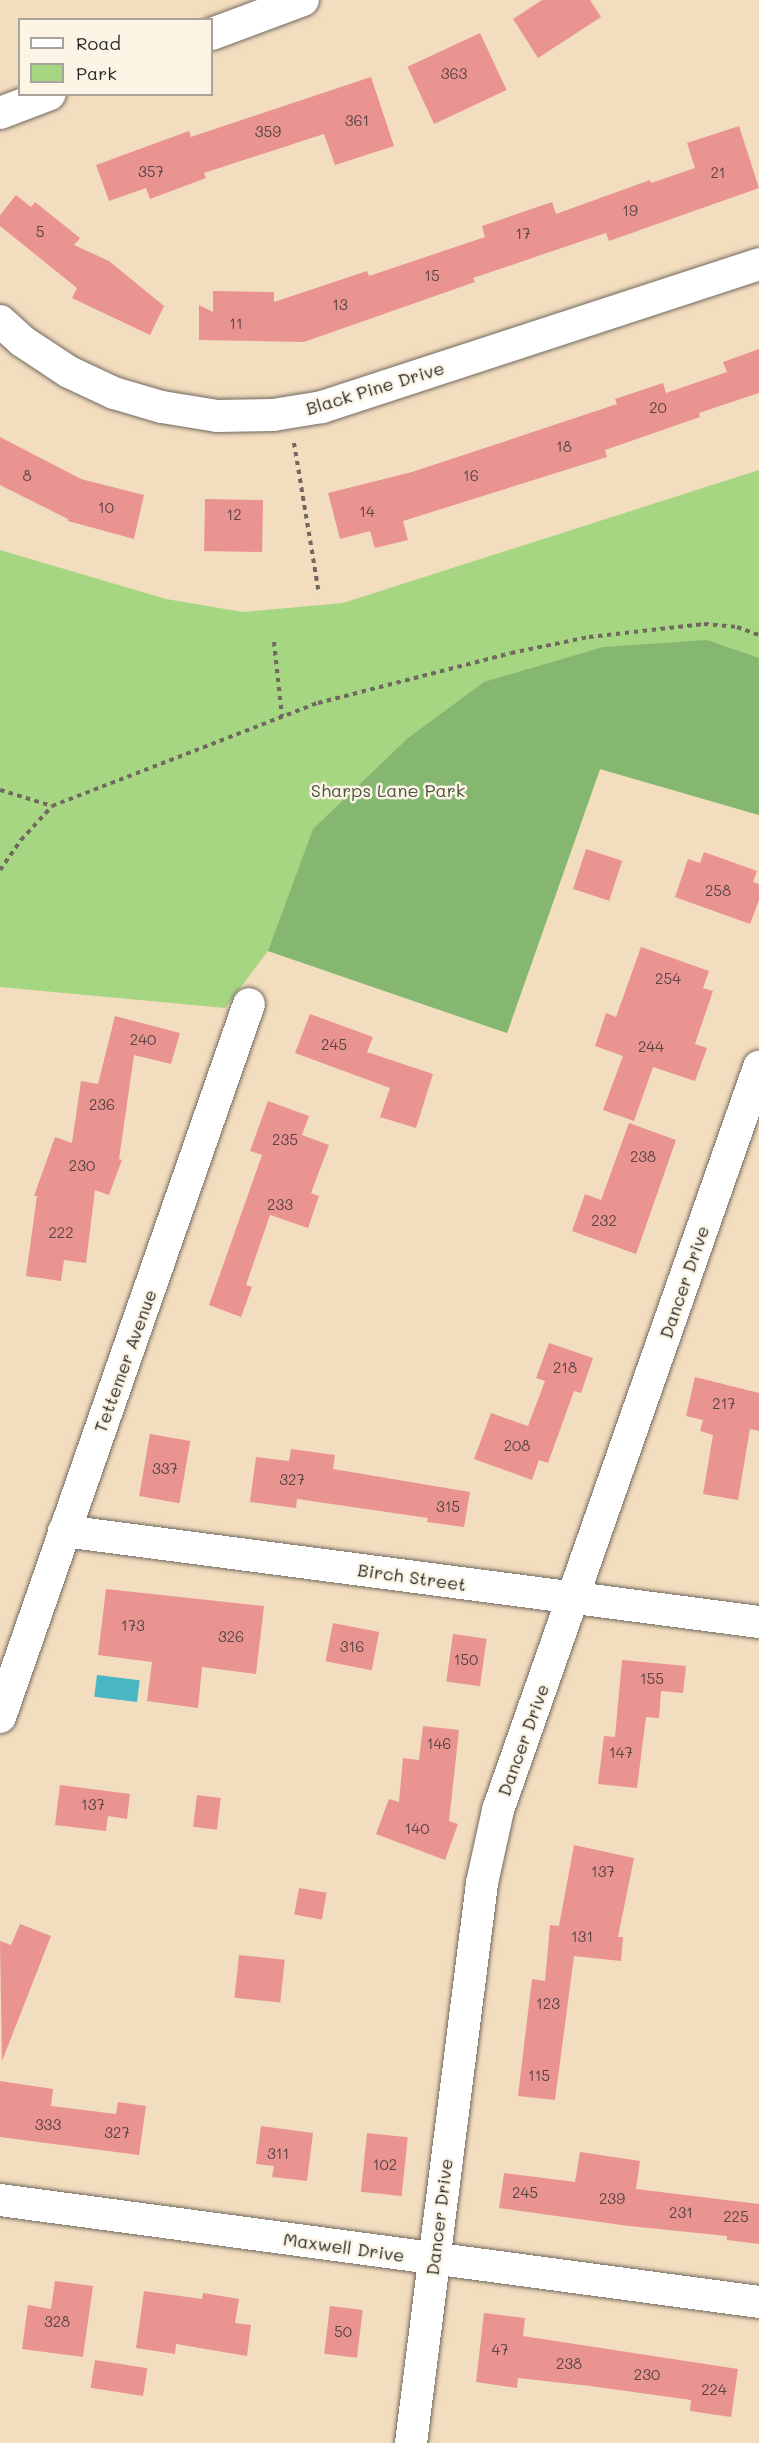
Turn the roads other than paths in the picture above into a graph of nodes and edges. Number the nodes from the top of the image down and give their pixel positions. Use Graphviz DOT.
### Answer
graph roads {
  1 [pos="303,0"];
  2 [pos="252,9"];
  3 [pos="213,33"];
  4 [pos="45,96"];
  5 [pos="0,113"];
  6 [pos="759,264"];
  7 [pos="0,321"];
  8 [pos="249,1004"];
  9 [pos="759,1067"];
  10 [pos="64,1531"];
  11 [pos="574,1599"];
  12 [pos="759,1622"];
  13 [pos="0,1717"];
  14 [pos="0,2200"];
  15 [pos="434,2259"];
  16 [pos="759,2302"];
  17 [pos="411,2443"];
  1 -- 2 [label="street"];
  2 -- 3 [label="street"];
  4 -- 5 [label="street"];
  6 -- 7 [label="street, Black Pine Drive"];
  8 -- 10 [label="street, Tettemer Avenue"];
  9 -- 11 [label="street, Dancer Drive"];
  10 -- 11 [label="street, Birch Street"];
  10 -- 13 [label="street, Tettemer Avenue"];
  11 -- 12 [label="street, Birch Street"];
  11 -- 15 [label="street, Dancer Drive"];
  14 -- 15 [label="street, Maxwell Drive"];
  15 -- 16 [label="street, Maxwell Drive"];
  15 -- 17 [label="street, Dancer Drive"];
}
